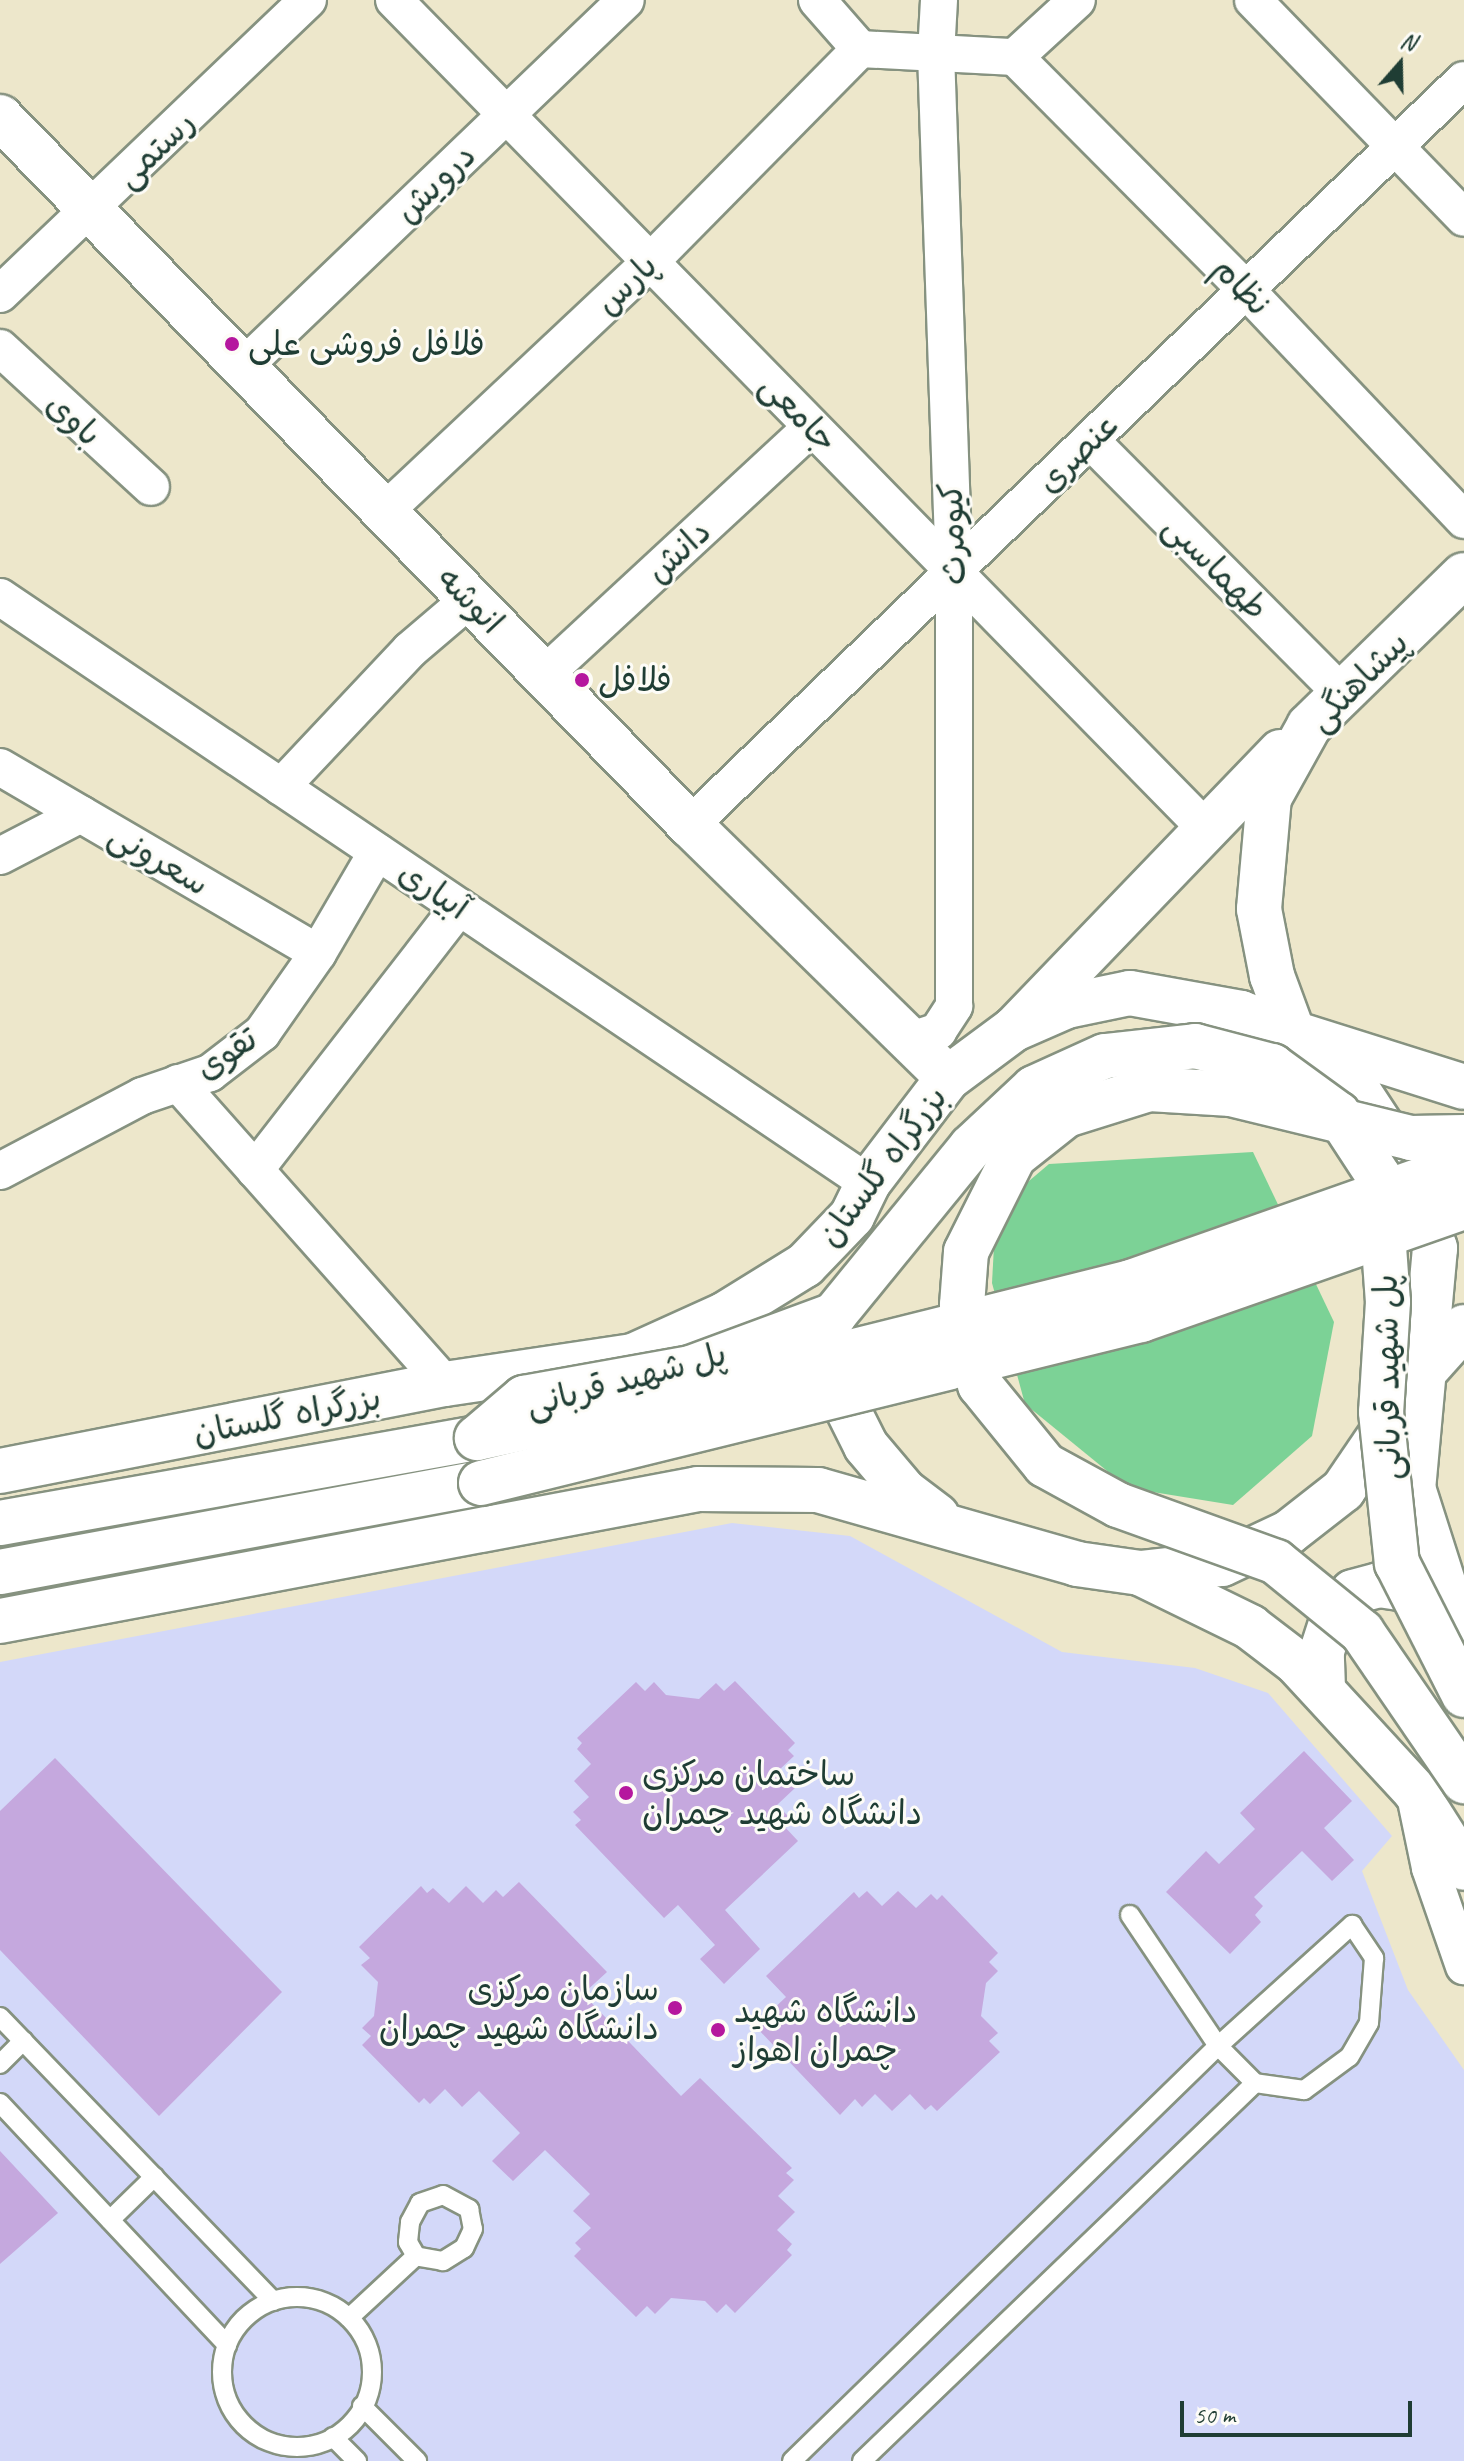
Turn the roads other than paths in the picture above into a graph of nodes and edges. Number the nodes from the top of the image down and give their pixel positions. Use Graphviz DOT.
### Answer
graph roads {
  1 [pos="308,0"];
  2 [pos="394,0"];
  3 [pos="626,0"];
  4 [pos="817,0"];
  5 [pos="939,0"];
  6 [pos="1077,0"];
  7 [pos="1253,0"];
  8 [pos="860,49"];
  9 [pos="936,54"];
  10 [pos="1015,57"];
  11 [pos="1464,80"];
  12 [pos="506,115"];
  13 [pos="0,117"];
  14 [pos="1394,147"];
  15 [pos="92,211"];
  16 [pos="1464,218"];
  17 [pos="650,262"];
  18 [pos="1246,290"];
  19 [pos="0,294"];
  20 [pos="0,348"];
  21 [pos="243,367"];
  22 [pos="812,427"];
  23 [pos="1090,440"];
  24 [pos="151,487"];
  25 [pos="385,511"];
  26 [pos="1464,520"];
  27 [pos="954,571"];
  28 [pos="1464,575"];
  29 [pos="0,597"];
  30 [pos="470,599"];
  31 [pos="544,675"];
  32 [pos="1342,694"];
  33 [pos="1309,726"];
  34 [pos="0,767"];
  35 [pos="281,787"];
  36 [pos="81,814"];
  37 [pos="690,825"];
  38 [pos="1204,827"];
  39 [pos="377,852"];
  40 [pos="0,856"];
  41 [pos="459,907"];
  42 [pos="318,953"];
  43 [pos="1014,1029"];
  44 [pos="1293,1033"];
  45 [pos="908,1041"];
  46 [pos="948,1078"];
  47 [pos="178,1083"];
  48 [pos="1464,1087"];
  49 [pos="1464,1137"];
  50 [pos="1464,1165"];
  51 [pos="255,1170"];
  52 [pos="0,1171"];
  53 [pos="860,1200"];
  54 [pos="1464,1207"];
  55 [pos="1464,1327"];
  56 [pos="1422,1374"];
  57 [pos="445,1384"];
  58 [pos="477,1438"];
  59 [pos="0,1471"];
  60 [pos="0,1523"];
  61 [pos="952,1525"];
  62 [pos="0,1572"];
  63 [pos="1140,1573"];
  64 [pos="1457,1615"];
  65 [pos="0,1621"];
  66 [pos="1323,1689"];
  67 [pos="1464,1695"];
  68 [pos="1464,1781"];
  69 [pos="1415,1791"];
  70 [pos="1464,1868"];
  71 [pos="1130,1915"];
  72 [pos="1464,1966"];
  73 [pos="0,2017"];
  74 [pos="23,2041"];
  75 [pos="1218,2046"];
  76 [pos="0,2064"];
  77 [pos="1255,2083"];
  78 [pos="0,2103"];
  79 [pos="154,2177"];
  80 [pos="110,2220"];
  81 [pos="416,2256"];
  82 [pos="273,2301"];
  83 [pos="349,2318"];
  84 [pos="227,2345"];
  85 [pos="362,2406"];
  86 [pos="333,2437"];
  87 [pos="357,2461"];
  88 [pos="417,2461"];
  89 [pos="792,2461"];
  90 [pos="862,2461"];
  1 -- 15 [label="street, رستمی"];
  2 -- 12 [label="street, جامعی"];
  3 -- 12 [label="street, درویش"];
  4 -- 8 [label="street"];
  5 -- 9 [label="street, کیومرث"];
  6 -- 10 [label="street"];
  7 -- 14 [label="street"];
  8 -- 9 [label="street"];
  8 -- 17 [label="street, پارس"];
  9 -- 10 [label="street"];
  9 -- 27 [label="street, کیومرث"];
  10 -- 18 [label="street, نظام"];
  11 -- 14 [label="street, عنصری"];
  12 -- 17 [label="street, جامعی"];
  12 -- 21 [label="street, درویش"];
  13 -- 15 [label="main road, انوشه"];
  14 -- 16 [label="street"];
  14 -- 18 [label="street, عنصری"];
  15 -- 19 [label="street, رستمی"];
  15 -- 21 [label="main road, انوشه"];
  17 -- 22 [label="street, جامعی"];
  17 -- 25 [label="street, پارس"];
  18 -- 23 [label="street, عنصری"];
  18 -- 26 [label="street, نظام"];
  20 -- 24 [label="street, باوی"];
  21 -- 25 [label="main road, انوشه"];
  22 -- 27 [label="street, جامعی"];
  22 -- 31 [label="street, دانش"];
  23 -- 27 [label="street, عنصری"];
  23 -- 32 [label="street, طهماسبی"];
  25 -- 30 [label="main road, انوشه"];
  27 -- 37 [label="street, عنصری"];
  27 -- 38 [label="street, جامعی"];
  27 -- 45 [label="street, کیومرث"];
  28 -- 32 [label="main road, پیشاهنگی"];
  29 -- 35 [label="street, آبیاری"];
  30 -- 31 [label="main road, انوشه"];
  30 -- 35 [label="street"];
  31 -- 37 [label="main road, انوشه"];
  32 -- 33 [label="main road, پیشاهنگی"];
  33 -- 38 [label="main road"];
  33 -- 44 [label="main road, پیشاهنگی"];
  34 -- 36 [label="street, سعرونی"];
  35 -- 39 [label="street, آبیاری"];
  36 -- 40 [label="street"];
  36 -- 42 [label="street, سعرونی"];
  37 -- 45 [label="main road, انوشه"];
  38 -- 43 [label="main road"];
  39 -- 41 [label="street, آبیاری"];
  39 -- 42 [label="street, تقوی"];
  41 -- 51 [label="street"];
  41 -- 53 [label="street, آبیاری"];
  42 -- 47 [label="street, تقوی"];
  43 -- 44 [label="main road, بزرگراه گلستان"];
  43 -- 46 [label="main road, بزرگراه گلستان"];
  44 -- 48 [label="main road, بزرگراه گلستان"];
  44 -- 56 [label="main road"];
  45 -- 46 [label="main road, انوشه"];
  46 -- 53 [label="main road, بزرگراه گلستان"];
  47 -- 51 [label="street"];
  47 -- 52 [label="street, تقوی"];
  49 -- 68 [label="main road, bridge"];
  50 -- 58 [label="main road, پل شهید قربانی, bridge"];
  51 -- 57 [label="street"];
  53 -- 57 [label="main road, بزرگراه گلستان"];
  53 -- 61 [label="main road"];
  54 -- 62 [label="main road, پل شهید قربانی, bridge"];
  55 -- 56 [label="main road"];
  56 -- 63 [label="main road"];
  56 -- 64 [label="main road"];
  57 -- 59 [label="main road, بزرگراه گلستان"];
  58 -- 60 [label="main road"];
  58 -- 67 [label="main road, پل شهید قربانی, bridge"];
  61 -- 63 [label="main road"];
  61 -- 65 [label="main road"];
  63 -- 66 [label="main road"];
  64 -- 66 [label="main road"];
  66 -- 69 [label="main road"];
  69 -- 70 [label="main road"];
  69 -- 72 [label="street"];
  71 -- 75 [label="lane"];
  73 -- 74 [label="lane"];
  74 -- 76 [label="lane"];
  74 -- 79 [label="lane"];
  75 -- 77 [label="lane"];
  75 -- 77 [label="lane"];
  75 -- 89 [label="lane"];
  77 -- 90 [label="lane"];
  78 -- 80 [label="lane"];
  79 -- 80 [label="lane"];
  79 -- 82 [label="lane"];
  80 -- 84 [label="lane"];
  81 -- 83 [label="lane"];
  82 -- 83 [label="lane"];
  82 -- 84 [label="lane"];
  83 -- 85 [label="lane"];
  84 -- 86 [label="lane"];
  85 -- 86 [label="lane"];
  85 -- 88 [label="lane"];
  86 -- 87 [label="lane"];
}
